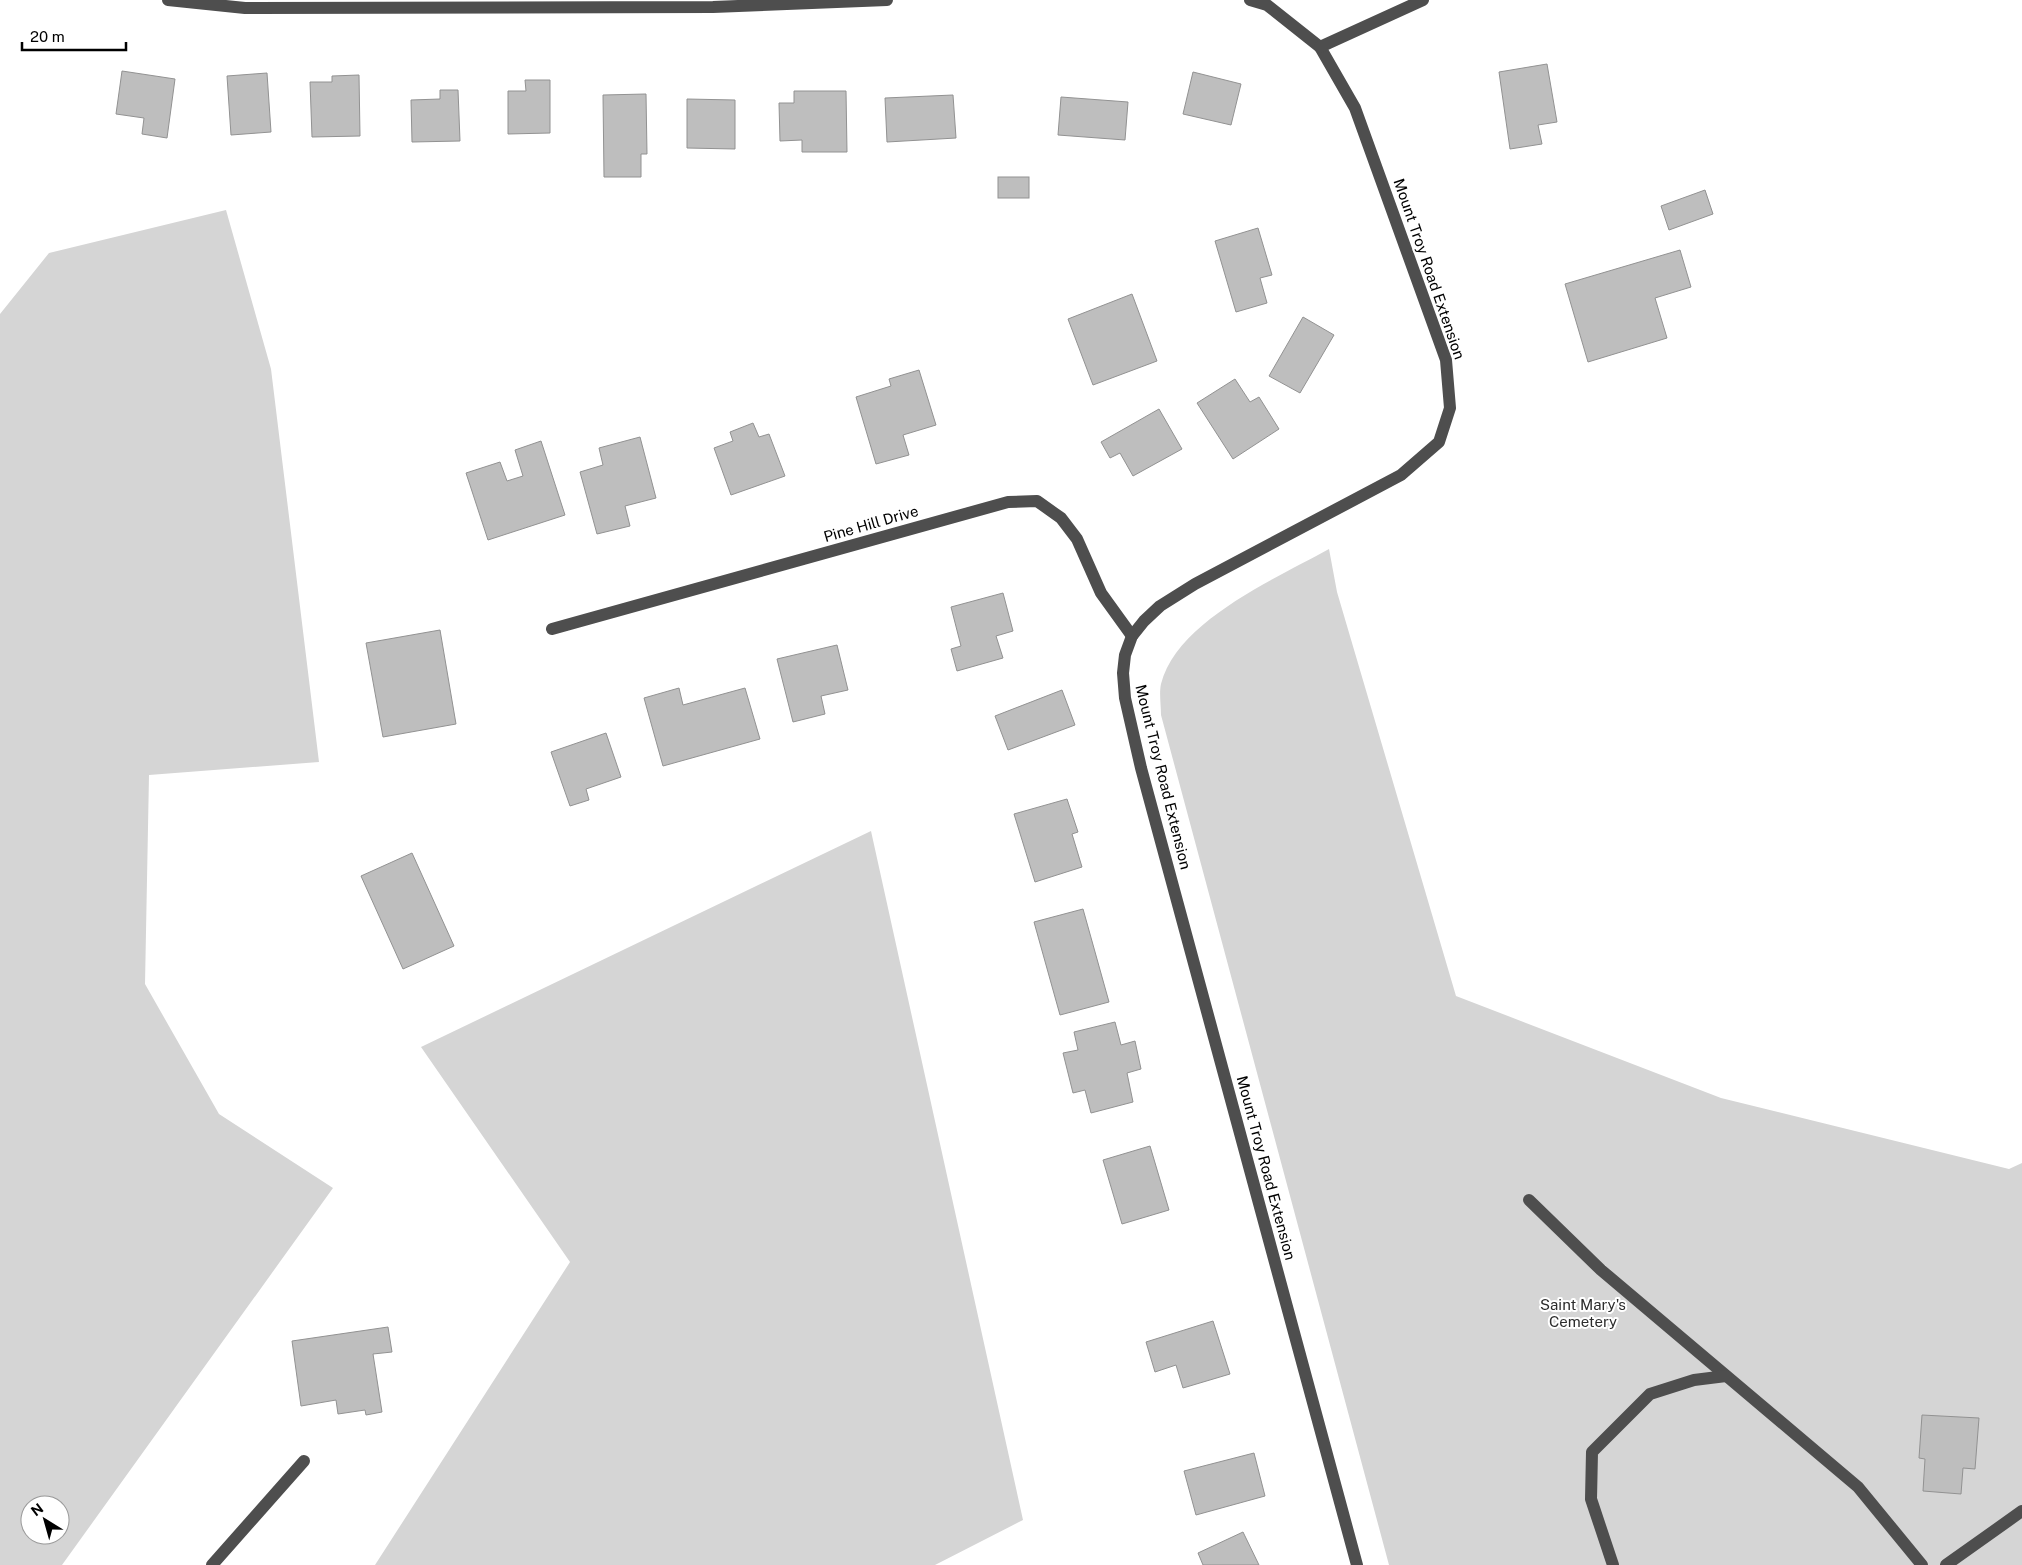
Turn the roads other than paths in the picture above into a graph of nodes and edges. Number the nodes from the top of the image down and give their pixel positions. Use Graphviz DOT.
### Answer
graph roads {
  1 [pos="168,0"];
  2 [pos="887,0"];
  3 [pos="1250,0"];
  4 [pos="1423,0"];
  5 [pos="1320,48"];
  6 [pos="552,629"];
  7 [pos="1132,636"];
  8 [pos="1529,1200"];
  9 [pos="1726,1376"];
  10 [pos="304,1461"];
  11 [pos="2022,1511"];
  12 [pos="212,1565"];
  13 [pos="1357,1565"];
  14 [pos="1613,1565"];
  15 [pos="1922,1565"];
  16 [pos="1946,1565"];
  1 -- 2 [label="street"];
  3 -- 5 [label="street, Mount Troy Road Extension"];
  4 -- 5 [label="street"];
  5 -- 7 [label="street, Mount Troy Road Extension"];
  6 -- 7 [label="street, Pine Hill Drive"];
  7 -- 13 [label="street, Mount Troy Road Extension"];
  8 -- 9 [label="street"];
  9 -- 14 [label="street"];
  9 -- 15 [label="street"];
  10 -- 12 [label="street"];
  11 -- 16 [label="street"];
}
